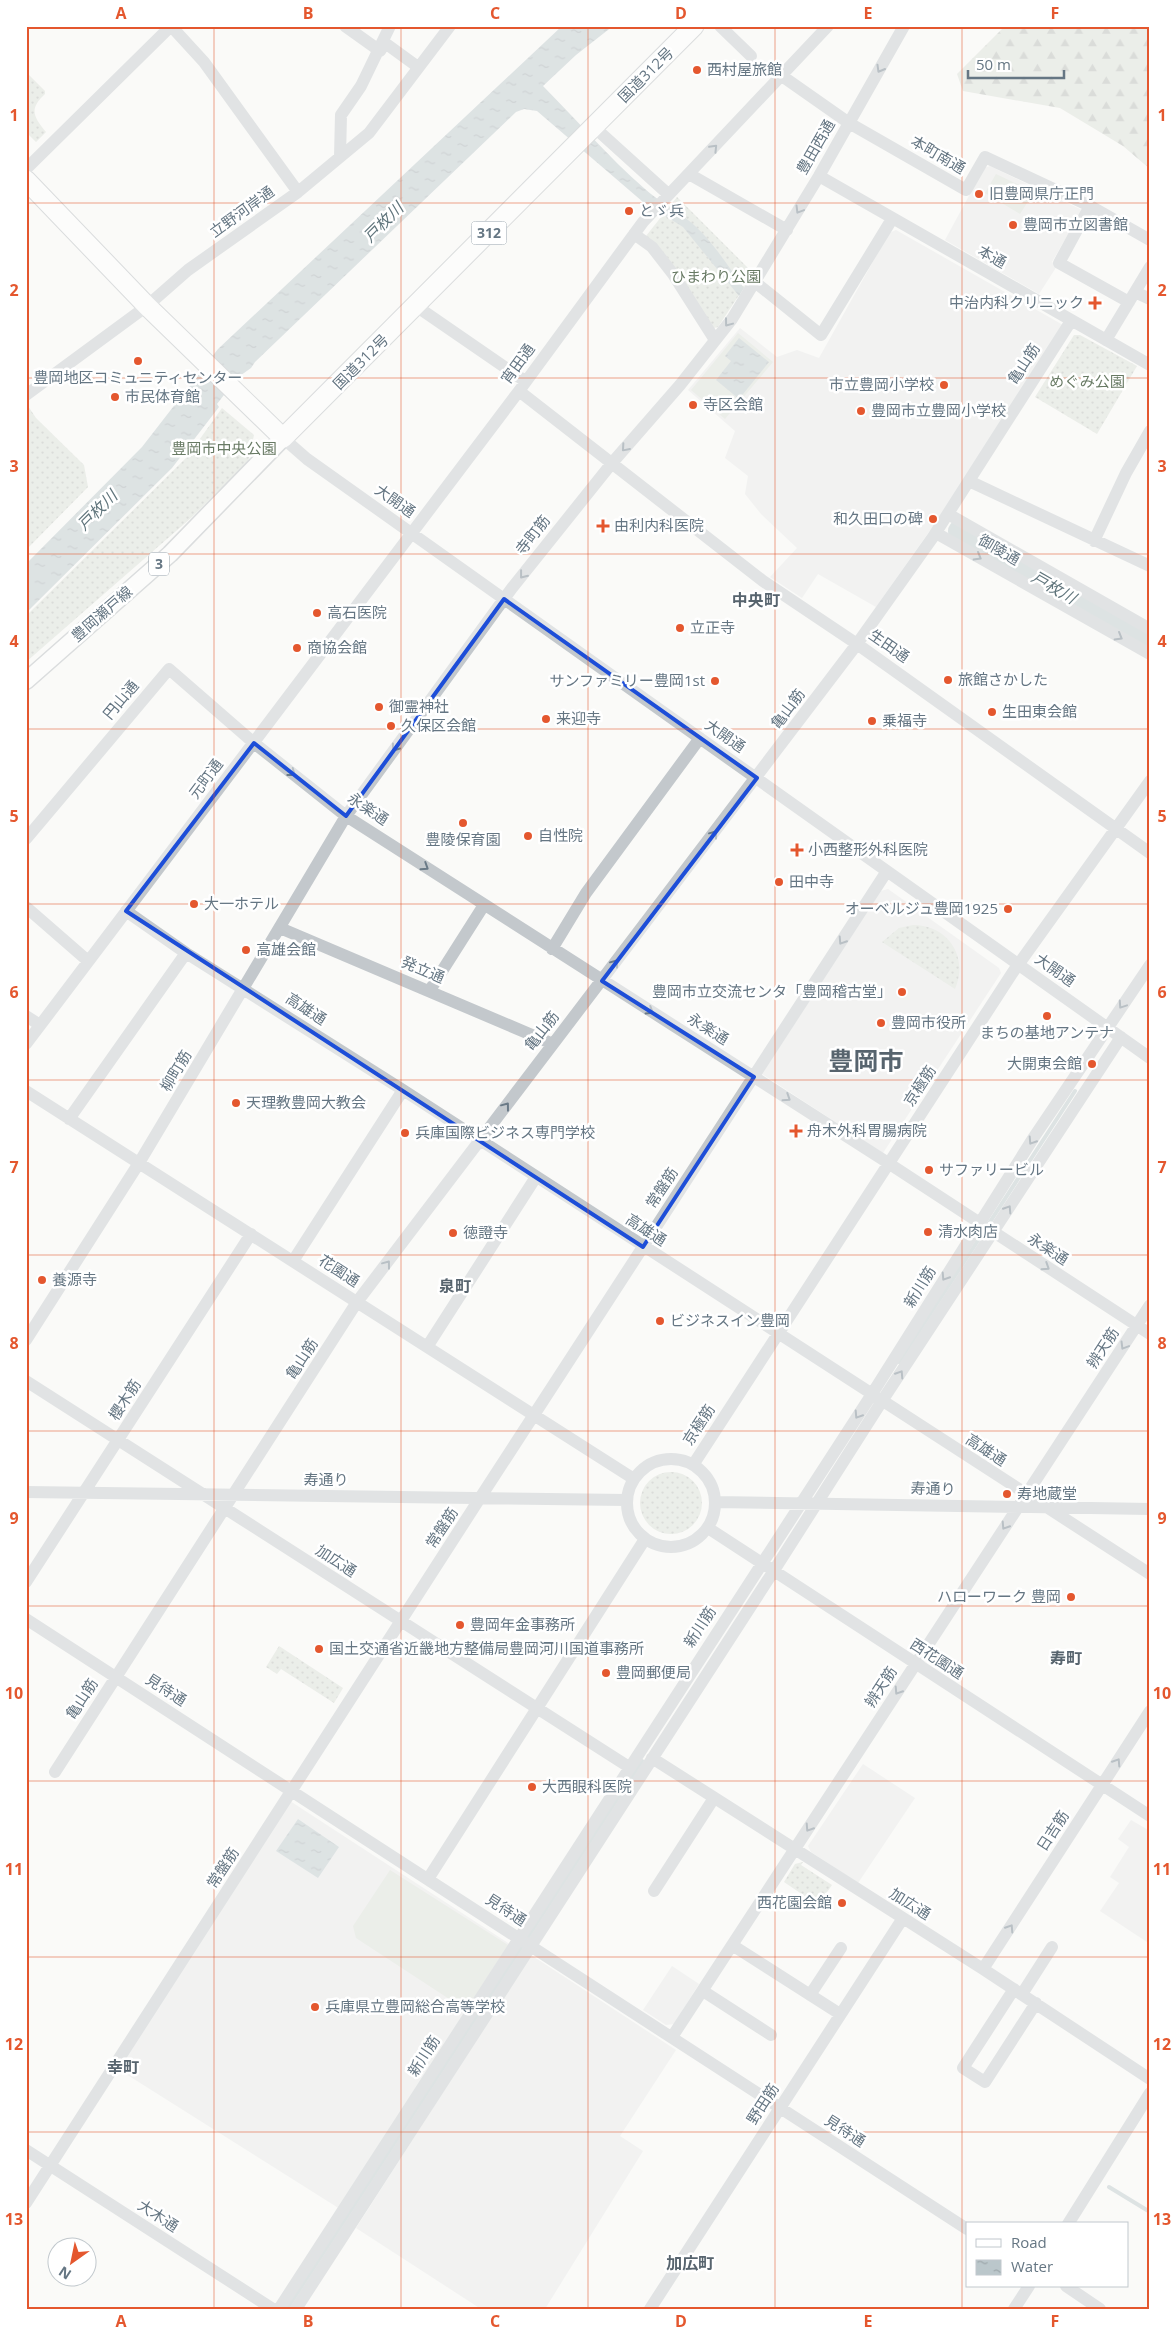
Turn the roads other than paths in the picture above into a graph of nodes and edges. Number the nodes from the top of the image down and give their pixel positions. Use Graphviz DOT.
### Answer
graph roads {
  1 [pos="171,26"];
  2 [pos="345,26"];
  3 [pos="390,26"];
  4 [pos="450,26"];
  5 [pos="694,26"];
  6 [pos="720,26"];
  7 [pos="828,26"];
  8 [pos="904,26"];
  9 [pos="380,51"];
  10 [pos="751,56"];
  11 [pos="418,67"];
  12 [pos="782,76"];
  13 [pos="849,123"];
  14 [pos="594,127"];
  15 [pos="340,157"];
  16 [pos="26,169"];
  17 [pos="690,174"];
  18 [pos="819,176"];
  19 [pos="26,180"];
  20 [pos="298,192"];
  21 [pos="665,196"];
  22 [pos="1090,206"];
  23 [pos="892,219"];
  24 [pos="787,230"];
  25 [pos="634,234"];
  26 [pos="1150,240"];
  27 [pos="1150,267"];
  28 [pos="755,282"];
  29 [pos="1132,297"];
  30 [pos="1150,299"];
  31 [pos="148,306"];
  32 [pos="416,306"];
  33 [pos="1071,321"];
  34 [pos="715,340"];
  35 [pos="1106,340"];
  36 [pos="1150,365"];
  37 [pos="522,386"];
  38 [pos="26,395"];
  39 [pos="1150,431"];
  40 [pos="283,438"];
  41 [pos="612,462"];
  42 [pos="968,481"];
  43 [pos="948,514"];
  44 [pos="412,533"];
  45 [pos="936,533"];
  46 [pos="1094,541"];
  47 [pos="1150,566"];
  48 [pos="504,599"];
  49 [pos="1150,629"];
  50 [pos="857,644"];
  51 [pos="1150,654"];
  52 [pos="26,681"];
  53 [pos="700,738"];
  54 [pos="254,743"];
  55 [pos="757,778"];
  56 [pos="1150,781"];
  57 [pos="346,816"];
  58 [pos="1116,828"];
  59 [pos="26,839"];
  60 [pos="1150,853"];
  61 [pos="887,871"];
  62 [pos="484,905"];
  63 [pos="26,907"];
  64 [pos="126,911"];
  65 [pos="280,928"];
  66 [pos="552,949"];
  67 [pos="186,953"];
  68 [pos="88,961"];
  69 [pos="1018,964"];
  70 [pos="1150,965"];
  71 [pos="602,981"];
  72 [pos="244,989"];
  73 [pos="430,990"];
  74 [pos="26,1016"];
  75 [pos="40,1025"];
  76 [pos="1107,1027"];
  77 [pos="1121,1038"];
  78 [pos="26,1044"];
  79 [pos="553,1044"];
  80 [pos="1150,1058"];
  81 [pos="754,1077"];
  82 [pos="403,1090"];
  83 [pos="26,1091"];
  84 [pos="69,1118"];
  85 [pos="480,1140"];
  86 [pos="889,1163"];
  87 [pos="139,1164"];
  88 [pos="536,1177"];
  89 [pos="986,1228"];
  90 [pos="251,1234"];
  91 [pos="643,1247"];
  92 [pos="292,1261"];
  93 [pos="357,1302"];
  94 [pos="1150,1305"];
  95 [pos="1136,1326"];
  96 [pos="778,1334"];
  97 [pos="1150,1334"];
  98 [pos="26,1340"];
  99 [pos="427,1347"];
  100 [pos="26,1381"];
  101 [pos="877,1397"];
  102 [pos="534,1415"];
  103 [pos="118,1440"];
  104 [pos="692,1465"];
  105 [pos="634,1479"];
  106 [pos="26,1492"];
  107 [pos="84,1493"];
  108 [pos="203,1495"];
  109 [pos="1025,1495"];
  110 [pos="233,1496"];
  111 [pos="480,1498"];
  112 [pos="626,1500"];
  113 [pos="716,1502"];
  114 [pos="800,1504"];
  115 [pos="817,1504"];
  116 [pos="1018,1507"];
  117 [pos="1045,1507"];
  118 [pos="224,1508"];
  119 [pos="1150,1509"];
  120 [pos="708,1528"];
  121 [pos="645,1539"];
  122 [pos="761,1564"];
  123 [pos="774,1572"];
  124 [pos="1150,1574"];
  125 [pos="26,1582"];
  126 [pos="26,1619"];
  127 [pos="401,1622"];
  128 [pos="915,1664"];
  129 [pos="116,1677"];
  130 [pos="537,1708"];
  131 [pos="1150,1711"];
  132 [pos="652,1758"];
  133 [pos="629,1767"];
  134 [pos="54,1772"];
  135 [pos="1101,1786"];
  136 [pos="292,1792"];
  137 [pos="714,1798"];
  138 [pos="1150,1816"];
  139 [pos="795,1850"];
  140 [pos="428,1878"];
  141 [pos="654,1891"];
  142 [pos="903,1918"];
  143 [pos="519,1938"];
  144 [pos="732,1945"];
  145 [pos="531,1946"];
  146 [pos="1052,1947"];
  147 [pos="841,1948"];
  148 [pos="983,1968"];
  149 [pos="702,1991"];
  150 [pos="1018,1991"];
  151 [pos="810,1995"];
  152 [pos="1036,2003"];
  153 [pos="840,2014"];
  154 [pos="771,2035"];
  155 [pos="672,2037"];
  156 [pos="1150,2079"];
  157 [pos="1150,2093"];
  158 [pos="780,2108"];
  159 [pos="26,2150"];
  160 [pos="51,2166"];
  161 [pos="26,2204"];
  162 [pos="1069,2222"];
  163 [pos="966,2228"];
  164 [pos="1027,2288"];
  165 [pos="1069,2288"];
  166 [pos="273,2309"];
  167 [pos="279,2309"];
  168 [pos="296,2309"];
  169 [pos="650,2309"];
  170 [pos="1014,2309"];
  171 [pos="1100,2309"];
  1 -- 16 [label="street"];
  1 -- 20 [label="street"];
  2 -- 9 [label="street"];
  3 -- 9 [label="street"];
  4 -- 11 [label="street, 立野河岸通"];
  5 -- 14 [label="highway, 国道312号 / 312"];
  6 -- 10 [label="street"];
  7 -- 12 [label="street, 宵田通"];
  8 -- 13 [label="street, 豊田西通, one-way"];
  9 -- 11 [label="street"];
  9 -- 15 [label="street"];
  11 -- 15 [label="street, 立野河岸通"];
  12 -- 13 [label="street, 本町南通"];
  17 -- 12 [label="street, 宵田通, one-way"];
  13 -- 18 [label="street, 豊田西通"];
  13 -- 22 [label="street, 本町南通"];
  14 -- 21 [label="street"];
  14 -- 32 [label="highway, 国道312号 / 312"];
  15 -- 20 [label="street, 立野河岸通"];
  17 -- 21 [label="street, 宵田通"];
  17 -- 24 [label="street"];
  18 -- 23 [label="street, 本通"];
  18 -- 24 [label="street, 豊田西通, one-way"];
  19 -- 31 [label="highway"];
  20 -- 31 [label="street, 立野河岸通"];
  21 -- 25 [label="street, 宵田通"];
  22 -- 26 [label="street, 本町南通"];
  22 -- 29 [label="street"];
  23 -- 28 [label="street"];
  23 -- 33 [label="street, 本通"];
  24 -- 28 [label="street, 豊田西通"];
  25 -- 34 [label="street"];
  25 -- 37 [label="street, 宵田通"];
  27 -- 29 [label="street"];
  28 -- 34 [label="street, 寺町筋, one-way"];
  29 -- 30 [label="street"];
  29 -- 35 [label="street"];
  31 -- 38 [label="street, 立野河岸通"];
  31 -- 40 [label="highway"];
  32 -- 37 [label="street, 生田通"];
  32 -- 40 [label="highway, 国道312号 / 312"];
  33 -- 35 [label="street, 本通"];
  33 -- 42 [label="street, 亀山筋"];
  34 -- 41 [label="street, 寺町筋, one-way"];
  35 -- 36 [label="street, 本通"];
  37 -- 41 [label="street, 生田通"];
  37 -- 44 [label="street, 宵田通"];
  39 -- 46 [label="street"];
  40 -- 44 [label="street, 大開通"];
  40 -- 52 [label="main road, 豊岡瀬戸線 / 3"];
  41 -- 48 [label="street, 寺町筋, one-way"];
  41 -- 50 [label="street, 生田通"];
  42 -- 43 [label="street, 亀山筋"];
  42 -- 46 [label="street"];
  43 -- 45 [label="street, 亀山筋"];
  43 -- 49 [label="street"];
  44 -- 48 [label="street, 大開通"];
  44 -- 54 [label="street, 元町通"];
  45 -- 50 [label="street, 亀山筋"];
  45 -- 51 [label="street, 御陵通, one-way"];
  46 -- 47 [label="street"];
  48 -- 53 [label="street, 大開通"];
  48 -- 57 [label="street, 寺町筋, one-way"];
  50 -- 55 [label="street, 亀山筋"];
  50 -- 58 [label="street, 生田通"];
  53 -- 55 [label="street, 大開通"];
  53 -- 66 [label="street"];
  54 -- 57 [label="street, 永楽通, one-way"];
  54 -- 59 [label="street, 円山通"];
  54 -- 64 [label="street, 元町通"];
  55 -- 61 [label="street, 大開通"];
  71 -- 55 [label="street, 亀山筋, one-way"];
  56 -- 58 [label="street, 京極筋"];
  57 -- 62 [label="street, 永楽通, one-way"];
  57 -- 65 [label="street, 柳町筋"];
  58 -- 60 [label="street, 生田通"];
  58 -- 69 [label="street, 京極筋"];
  61 -- 69 [label="street, 大開通"];
  61 -- 81 [label="street, 常盤筋, one-way"];
  62 -- 66 [label="street, 永楽通"];
  62 -- 73 [label="street"];
  63 -- 68 [label="street"];
  64 -- 67 [label="street, 高雄通"];
  64 -- 68 [label="street, 元町通"];
  65 -- 72 [label="street, 柳町筋"];
  65 -- 73 [label="street, 発立通"];
  66 -- 71 [label="street, 永楽通"];
  67 -- 72 [label="street, 高雄通"];
  67 -- 84 [label="street"];
  68 -- 75 [label="street, 元町通"];
  69 -- 76 [label="street, 大開通"];
  69 -- 86 [label="street, 京極筋"];
  70 -- 76 [label="street, 新川筋, one-way"];
  71 -- 79 [label="street, 亀山筋"];
  71 -- 81 [label="street, 永楽通, one-way"];
  72 -- 82 [label="street, 高雄通"];
  72 -- 87 [label="street, 柳町筋"];
  73 -- 79 [label="street, 発立通"];
  74 -- 75 [label="street"];
  75 -- 78 [label="street, 元町通"];
  76 -- 77 [label="street, 大開通"];
  76 -- 89 [label="street, 新川筋, one-way"];
  77 -- 80 [label="street, 大開通"];
  89 -- 77 [label="street, 新川筋, one-way"];
  85 -- 79 [label="street, 亀山筋, one-way"];
  81 -- 86 [label="street, 永楽通, one-way"];
  81 -- 91 [label="street, 常盤筋"];
  82 -- 85 [label="street, 高雄通"];
  82 -- 92 [label="street"];
  83 -- 84 [label="street, 花園通"];
  84 -- 87 [label="street, 花園通"];
  85 -- 88 [label="street, 高雄通"];
  93 -- 85 [label="street, 亀山筋, one-way"];
  86 -- 89 [label="street, 永楽通"];
  86 -- 96 [label="street, 京極筋"];
  87 -- 90 [label="street, 花園通"];
  87 -- 98 [label="street, 柳町筋"];
  88 -- 91 [label="street, 高雄通"];
  88 -- 99 [label="street"];
  89 -- 95 [label="street, 永楽通, one-way"];
  89 -- 101 [label="street, 新川筋"];
  90 -- 92 [label="street, 花園通"];
  90 -- 103 [label="street, 櫻木筋"];
  91 -- 96 [label="street, 高雄通"];
  91 -- 102 [label="street, 常盤筋"];
  92 -- 93 [label="street, 花園通"];
  93 -- 99 [label="street, 花園通"];
  93 -- 110 [label="street, 亀山筋"];
  94 -- 95 [label="street, 辨天筋"];
  95 -- 97 [label="street, 永楽通"];
  95 -- 109 [label="street, 辨天筋, one-way"];
  96 -- 101 [label="street, 高雄通"];
  96 -- 104 [label="street, 京極筋"];
  99 -- 102 [label="street, 花園通"];
  100 -- 103 [label="street, 加広通"];
  101 -- 109 [label="street, 高雄通"];
  101 -- 114 [label="street, 新川筋, one-way"];
  101 -- 115 [label="street, 新川筋"];
  102 -- 105 [label="street, 花園通"];
  102 -- 111 [label="street, 常盤筋"];
  103 -- 107 [label="street, 櫻木筋"];
  103 -- 108 [label="street, 加広通"];
  104 -- 105 [label="street"];
  104 -- 113 [label="street"];
  105 -- 112 [label="street"];
  106 -- 107 [label="street, 寿通り"];
  107 -- 108 [label="street, 寿通り"];
  107 -- 125 [label="street, 櫻木筋"];
  108 -- 110 [label="street, 寿通り"];
  108 -- 118 [label="street, 加広通"];
  109 -- 116 [label="street, 辨天筋"];
  109 -- 117 [label="street, 高雄通"];
  110 -- 111 [label="street, 寿通り"];
  110 -- 118 [label="street, 亀山筋"];
  111 -- 112 [label="street, 寿通り"];
  111 -- 127 [label="street, 常盤筋"];
  112 -- 121 [label="street"];
  113 -- 114 [label="street, 寿通り"];
  113 -- 120 [label="street"];
  114 -- 115 [label="street, 寿通り"];
  114 -- 122 [label="street, 新川筋"];
  115 -- 116 [label="street, 寿通り"];
  115 -- 123 [label="street, 新川筋"];
  116 -- 117 [label="street, 寿通り"];
  116 -- 128 [label="street, 辨天筋, one-way"];
  117 -- 119 [label="street, 寿通り"];
  117 -- 124 [label="street, 高雄通"];
  118 -- 127 [label="street, 加広通"];
  118 -- 129 [label="street, 亀山筋"];
  120 -- 121 [label="street"];
  120 -- 122 [label="street, 西花園通"];
  121 -- 130 [label="street"];
  122 -- 123 [label="street, 西花園通"];
  122 -- 133 [label="street, 新川筋"];
  123 -- 128 [label="street, 西花園通"];
  123 -- 132 [label="street, 新川筋"];
  126 -- 129 [label="street, 見待通"];
  127 -- 130 [label="street, 加広通"];
  127 -- 136 [label="street, 常盤筋"];
  128 -- 135 [label="street, 西花園通"];
  128 -- 139 [label="street, 辨天筋, one-way"];
  129 -- 134 [label="street, 亀山筋"];
  129 -- 136 [label="street, 見待通"];
  130 -- 133 [label="street, 加広通"];
  130 -- 140 [label="street"];
  135 -- 131 [label="street, 日吉筋, one-way"];
  132 -- 137 [label="street, 加広通"];
  132 -- 145 [label="street, 新川筋"];
  133 -- 143 [label="street, 新川筋"];
  135 -- 138 [label="street, 西花園通"];
  148 -- 135 [label="street, 日吉筋, one-way"];
  136 -- 140 [label="street, 見待通"];
  136 -- 160 [label="street, 常盤筋"];
  137 -- 139 [label="street, 加広通"];
  137 -- 141 [label="street"];
  139 -- 142 [label="street, 加広通"];
  139 -- 144 [label="street, 辨天筋"];
  140 -- 143 [label="street, 見待通"];
  142 -- 148 [label="street, 加広通"];
  142 -- 153 [label="street, 野田筋"];
  143 -- 145 [label="street, 見待通"];
  143 -- 167 [label="street, 新川筋"];
  144 -- 149 [label="street, 辨天筋"];
  144 -- 151 [label="street"];
  145 -- 155 [label="street, 見待通"];
  145 -- 168 [label="street, 新川筋"];
  146 -- 150 [label="street"];
  147 -- 151 [label="street"];
  148 -- 150 [label="street, 加広通"];
  149 -- 154 [label="street"];
  149 -- 155 [label="street, 辨天筋"];
  150 -- 152 [label="street, 加広通"];
  150 -- 152 [label="street"];
  151 -- 153 [label="street"];
  152 -- 156 [label="street, 加広通"];
  153 -- 158 [label="street, 野田筋"];
  155 -- 158 [label="street, 見待通"];
  157 -- 162 [label="street"];
  158 -- 163 [label="street, 見待通"];
  158 -- 169 [label="street, 野田筋"];
  159 -- 160 [label="street, 大木通"];
  160 -- 161 [label="street, 常盤筋"];
  160 -- 166 [label="street, 大木通"];
  164 -- 170 [label="street"];
  165 -- 171 [label="street"];
}
